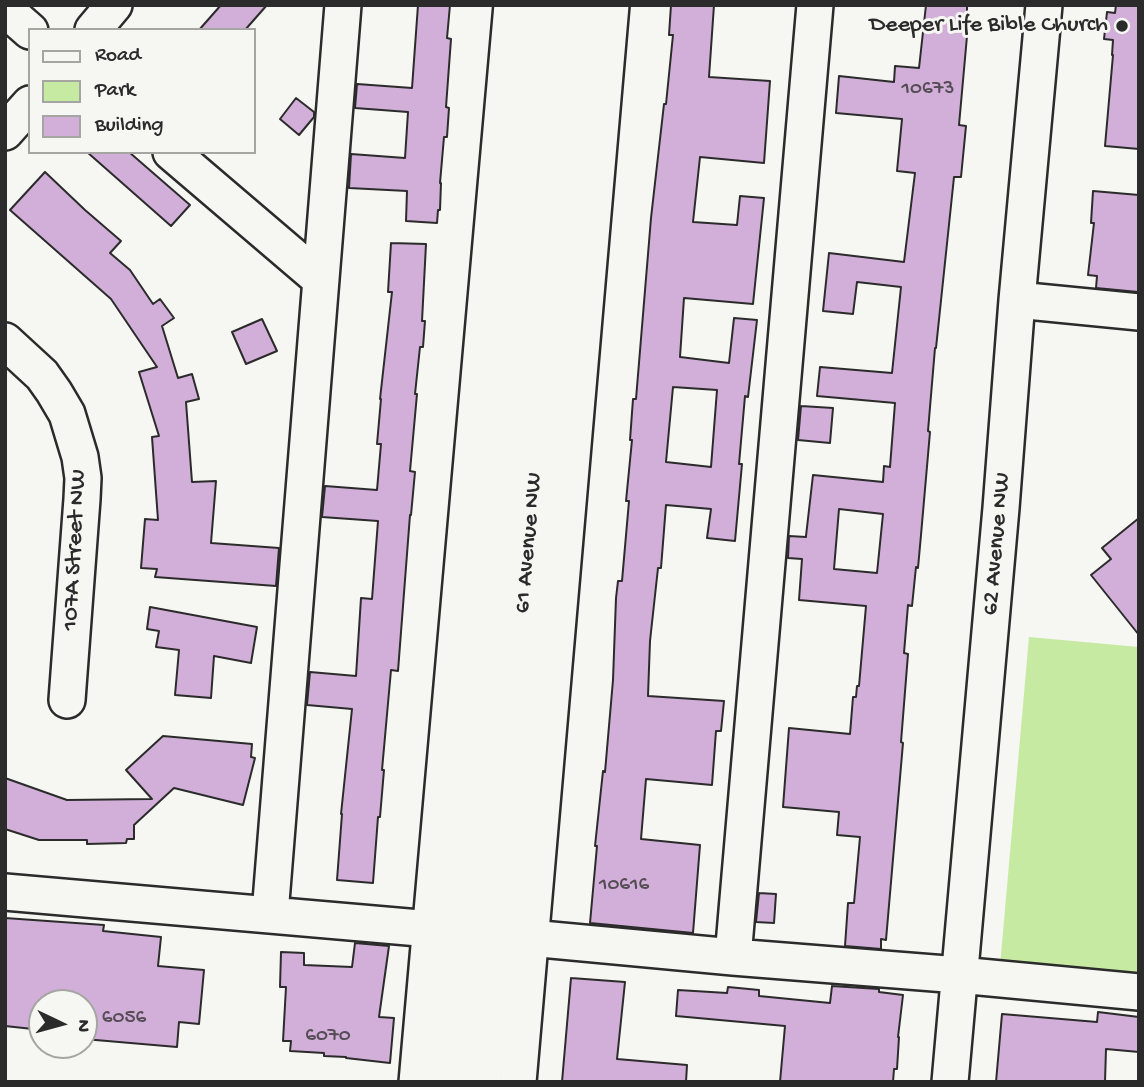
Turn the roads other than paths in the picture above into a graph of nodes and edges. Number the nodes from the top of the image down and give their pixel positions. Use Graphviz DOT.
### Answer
graph roads {
  1 [pos="114,5"];
  2 [pos="343,5"];
  3 [pos="512,5"];
  4 [pos="543,5"];
  5 [pos="578,5"];
  6 [pos="611,5"];
  7 [pos="815,5"];
  8 [pos="1044,5"];
  9 [pos="5,9"];
  10 [pos="95,28"];
  11 [pos="28,29"];
  12 [pos="28,106"];
  13 [pos="5,132"];
  14 [pos="173,154"];
  15 [pos="321,281"];
  16 [pos="1017,300"];
  17 [pos="1139,312"];
  18 [pos="5,341"];
  19 [pos="67,700"];
  20 [pos="5,892"];
  21 [pos="270,915"];
  22 [pos="431,929"];
  23 [pos="530,938"];
  24 [pos="733,957"];
  25 [pos="960,975"];
  26 [pos="1139,992"];
  27 [pos="417,1082"];
  28 [pos="447,1082"];
  29 [pos="482,1082"];
  30 [pos="518,1082"];
  31 [pos="950,1082"];
  1 -- 10 [label="street"];
  2 -- 15 [label="street"];
  3 -- 22 [label="street"];
  4 -- 28 [label="main road, 61 Avenue NW"];
  5 -- 29 [label="main road, 61 Avenue NW"];
  6 -- 23 [label="street, 61 Avenue NW"];
  7 -- 24 [label="street"];
  8 -- 16 [label="street, 62 Avenue NW"];
  9 -- 11 [label="street"];
  12 -- 13 [label="street"];
  14 -- 15 [label="street"];
  15 -- 21 [label="street"];
  16 -- 17 [label="street"];
  16 -- 25 [label="street, 62 Avenue NW"];
  18 -- 19 [label="street, 107A Street NW"];
  20 -- 21 [label="street"];
  21 -- 22 [label="street"];
  22 -- 27 [label="street"];
  23 -- 24 [label="street"];
  23 -- 30 [label="street, 61 Avenue NW"];
  24 -- 25 [label="street"];
  25 -- 26 [label="street"];
  25 -- 31 [label="street, 62 Avenue NW"];
}
